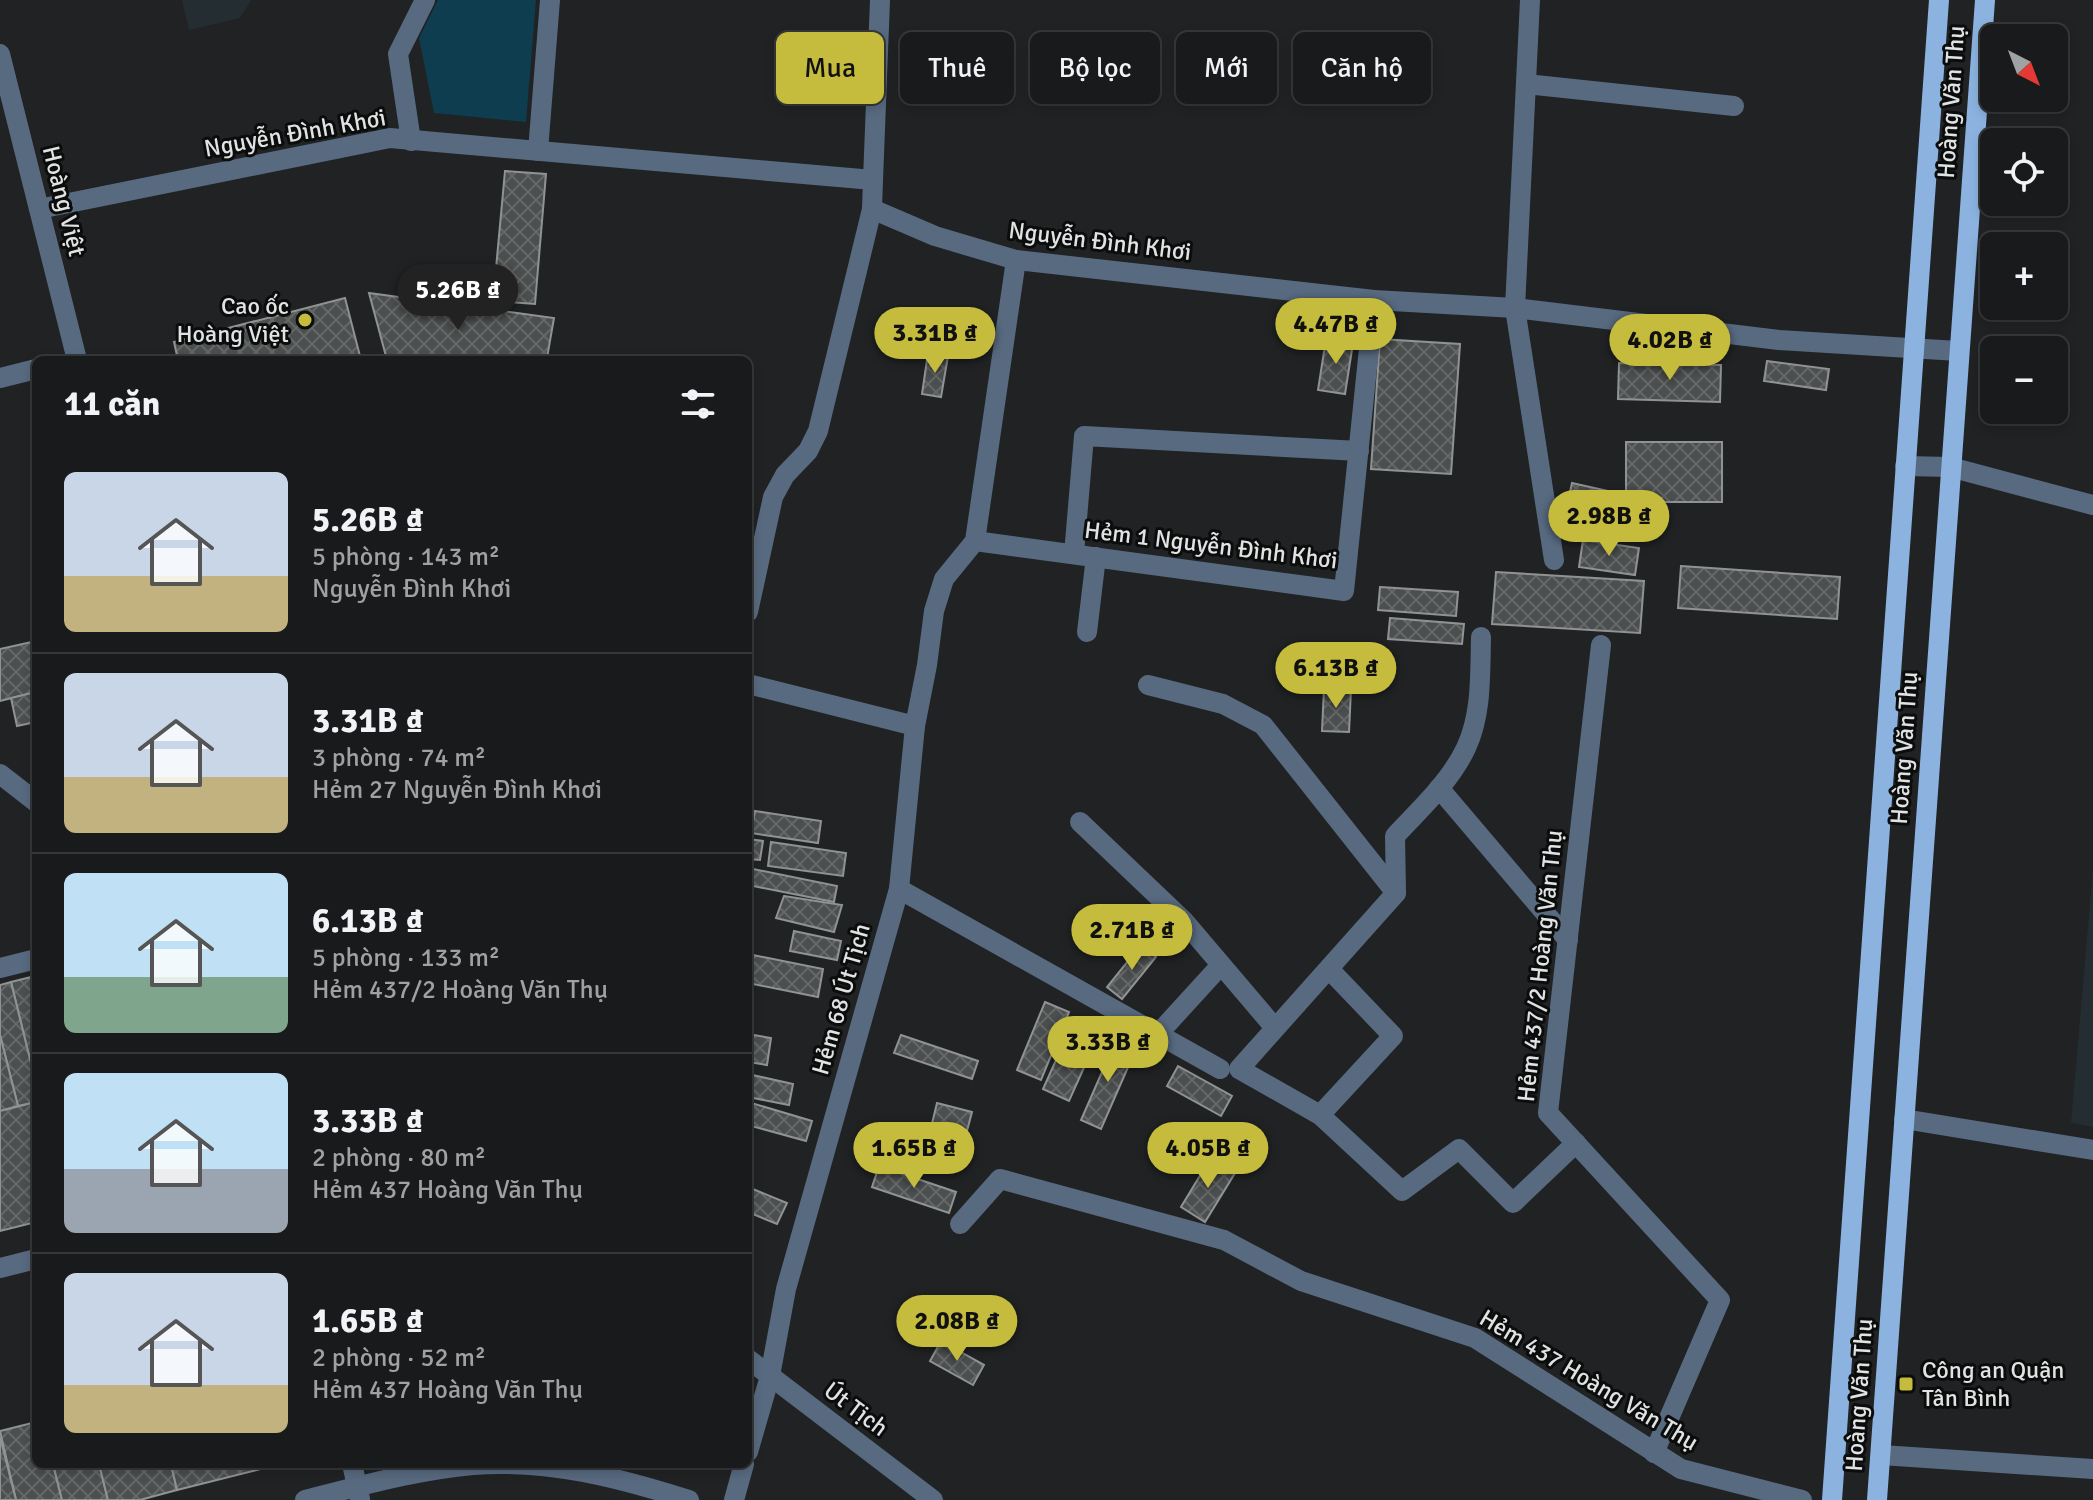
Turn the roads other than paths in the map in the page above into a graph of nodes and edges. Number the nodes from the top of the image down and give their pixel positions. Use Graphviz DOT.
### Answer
graph roads {
  1 [pos="425,0"];
  2 [pos="550,0"];
  3 [pos="880,0"];
  4 [pos="1530,0"];
  5 [pos="1939,0"];
  6 [pos="1985,0"];
  7 [pos="0,54"];
  8 [pos="3,79"];
  9 [pos="1526,84"];
  10 [pos="1734,106"];
  11 [pos="411,141"];
  12 [pos="538,151"];
  13 [pos="873,180"];
  14 [pos="39,209"];
  15 [pos="872,209"];
  16 [pos="1016,260"];
  17 [pos="1374,300"];
  18 [pos="1515,308"];
  19 [pos="1914,347"];
  20 [pos="1958,351"];
  21 [pos="73,356"];
  22 [pos="32,370"];
  23 [pos="0,378"];
  24 [pos="1359,451"];
  25 [pos="1905,466"];
  26 [pos="1950,467"];
  27 [pos="2093,505"];
  28 [pos="975,541"];
  29 [pos="1074,554"];
  30 [pos="1096,557"];
  31 [pos="1554,560"];
  32 [pos="752,594"];
  33 [pos="1087,632"];
  34 [pos="1481,637"];
  35 [pos="1601,645"];
  36 [pos="752,685"];
  37 [pos="1148,685"];
  38 [pos="915,726"];
  39 [pos="0,774"];
  40 [pos="1439,788"];
  41 [pos="32,799"];
  42 [pos="1080,822"];
  43 [pos="899,889"];
  44 [pos="1396,893"];
  45 [pos="1568,940"];
  46 [pos="32,960"];
  47 [pos="1221,965"];
  48 [pos="0,968"];
  49 [pos="1329,969"];
  50 [pos="1275,1028"];
  51 [pos="1158,1034"];
  52 [pos="1229,1069"];
  53 [pos="1320,1115"];
  54 [pos="1904,1119"];
  55 [pos="1576,1143"];
  56 [pos="2093,1150"];
  57 [pos="960,1224"];
  58 [pos="32,1260"];
  59 [pos="0,1268"];
  60 [pos="752,1362"];
  61 [pos="770,1376"];
  62 [pos="752,1438"];
  63 [pos="1654,1453"];
  64 [pos="1881,1455"];
  65 [pos="353,1468"];
  66 [pos="450,1468"];
  67 [pos="561,1468"];
  68 [pos="743,1468"];
  69 [pos="2093,1469"];
  70 [pos="359,1493"];
  71 [pos="305,1500"];
  72 [pos="689,1500"];
  73 [pos="734,1500"];
  74 [pos="933,1500"];
  75 [pos="1802,1500"];
  76 [pos="1832,1500"];
  77 [pos="1877,1500"];
  1 -- 11 [label="street"];
  2 -- 12 [label="street"];
  3 -- 13 [label="street"];
  4 -- 9 [label="street"];
  5 -- 19 [label="main road, Hoàng Văn Thụ"];
  6 -- 20 [label="main road, Hoàng Văn Thụ"];
  7 -- 8 [label="street, Hoàng Việt"];
  8 -- 14 [label="street, Hoàng Việt"];
  9 -- 10 [label="street"];
  9 -- 18 [label="street"];
  11 -- 12 [label="street, Nguyễn Đình Khơi"];
  11 -- 14 [label="street, Nguyễn Đình Khơi"];
  12 -- 13 [label="street, Nguyễn Đình Khơi"];
  13 -- 15 [label="street"];
  14 -- 21 [label="street, Hoàng Việt"];
  15 -- 16 [label="street, Nguyễn Đình Khơi"];
  15 -- 32 [label="street"];
  16 -- 17 [label="street, Nguyễn Đình Khơi"];
  16 -- 28 [label="street"];
  17 -- 18 [label="street, Nguyễn Đình Khơi"];
  17 -- 24 [label="street, Hẻm 1 Nguyễn Đình Khơi"];
  18 -- 19 [label="street, Nguyễn Đình Khơi"];
  18 -- 31 [label="street"];
  19 -- 20 [label="street, Nguyễn Đình Khơi"];
  19 -- 25 [label="main road, Hoàng Văn Thụ"];
  20 -- 26 [label="main road, Hoàng Văn Thụ"];
  22 -- 23 [label="street"];
  24 -- 29 [label="street"];
  24 -- 30 [label="street, Hẻm 1 Nguyễn Đình Khơi"];
  25 -- 26 [label="street"];
  25 -- 76 [label="main road, Hoàng Văn Thụ"];
  26 -- 27 [label="street"];
  26 -- 54 [label="main road, Hoàng Văn Thụ"];
  28 -- 29 [label="street, Hẻm 1 Nguyễn Đình Khơi"];
  28 -- 38 [label="street, Hẻm 68 Út Tịch"];
  29 -- 30 [label="street, Hẻm 1 Nguyễn Đình Khơi"];
  30 -- 33 [label="street"];
  34 -- 40 [label="street"];
  35 -- 45 [label="street, Hẻm 437/2 Hoàng Văn Thụ"];
  36 -- 38 [label="street"];
  37 -- 44 [label="street"];
  38 -- 43 [label="street, Hẻm 68 Út Tịch"];
  39 -- 41 [label="street"];
  40 -- 44 [label="street"];
  40 -- 45 [label="street"];
  42 -- 47 [label="street"];
  43 -- 51 [label="street"];
  43 -- 61 [label="street, Hẻm 68 Út Tịch"];
  44 -- 49 [label="street"];
  45 -- 55 [label="street, Hẻm 437/2 Hoàng Văn Thụ"];
  46 -- 48 [label="street"];
  47 -- 50 [label="street"];
  47 -- 51 [label="street"];
  49 -- 50 [label="street"];
  49 -- 53 [label="street"];
  50 -- 52 [label="street"];
  51 -- 52 [label="street"];
  52 -- 53 [label="street"];
  53 -- 55 [label="street"];
  54 -- 56 [label="street"];
  54 -- 64 [label="main road, Hoàng Văn Thụ"];
  55 -- 63 [label="street, Hẻm 437/2 Hoàng Văn Thụ"];
  57 -- 63 [label="street, Hẻm 437 Hoàng Văn Thụ"];
  58 -- 59 [label="street"];
  60 -- 61 [label="street, Út Tịch"];
  61 -- 62 [label="street, Hẻm 68 Út Tịch"];
  61 -- 74 [label="street, Út Tịch"];
  63 -- 75 [label="street, Hẻm 437 Hoàng Văn Thụ"];
  64 -- 69 [label="street"];
  64 -- 77 [label="main road, Hoàng Văn Thụ"];
  65 -- 70 [label="street"];
  66 -- 70 [label="street"];
  67 -- 72 [label="street"];
  68 -- 73 [label="street"];
  70 -- 71 [label="street"];
}
